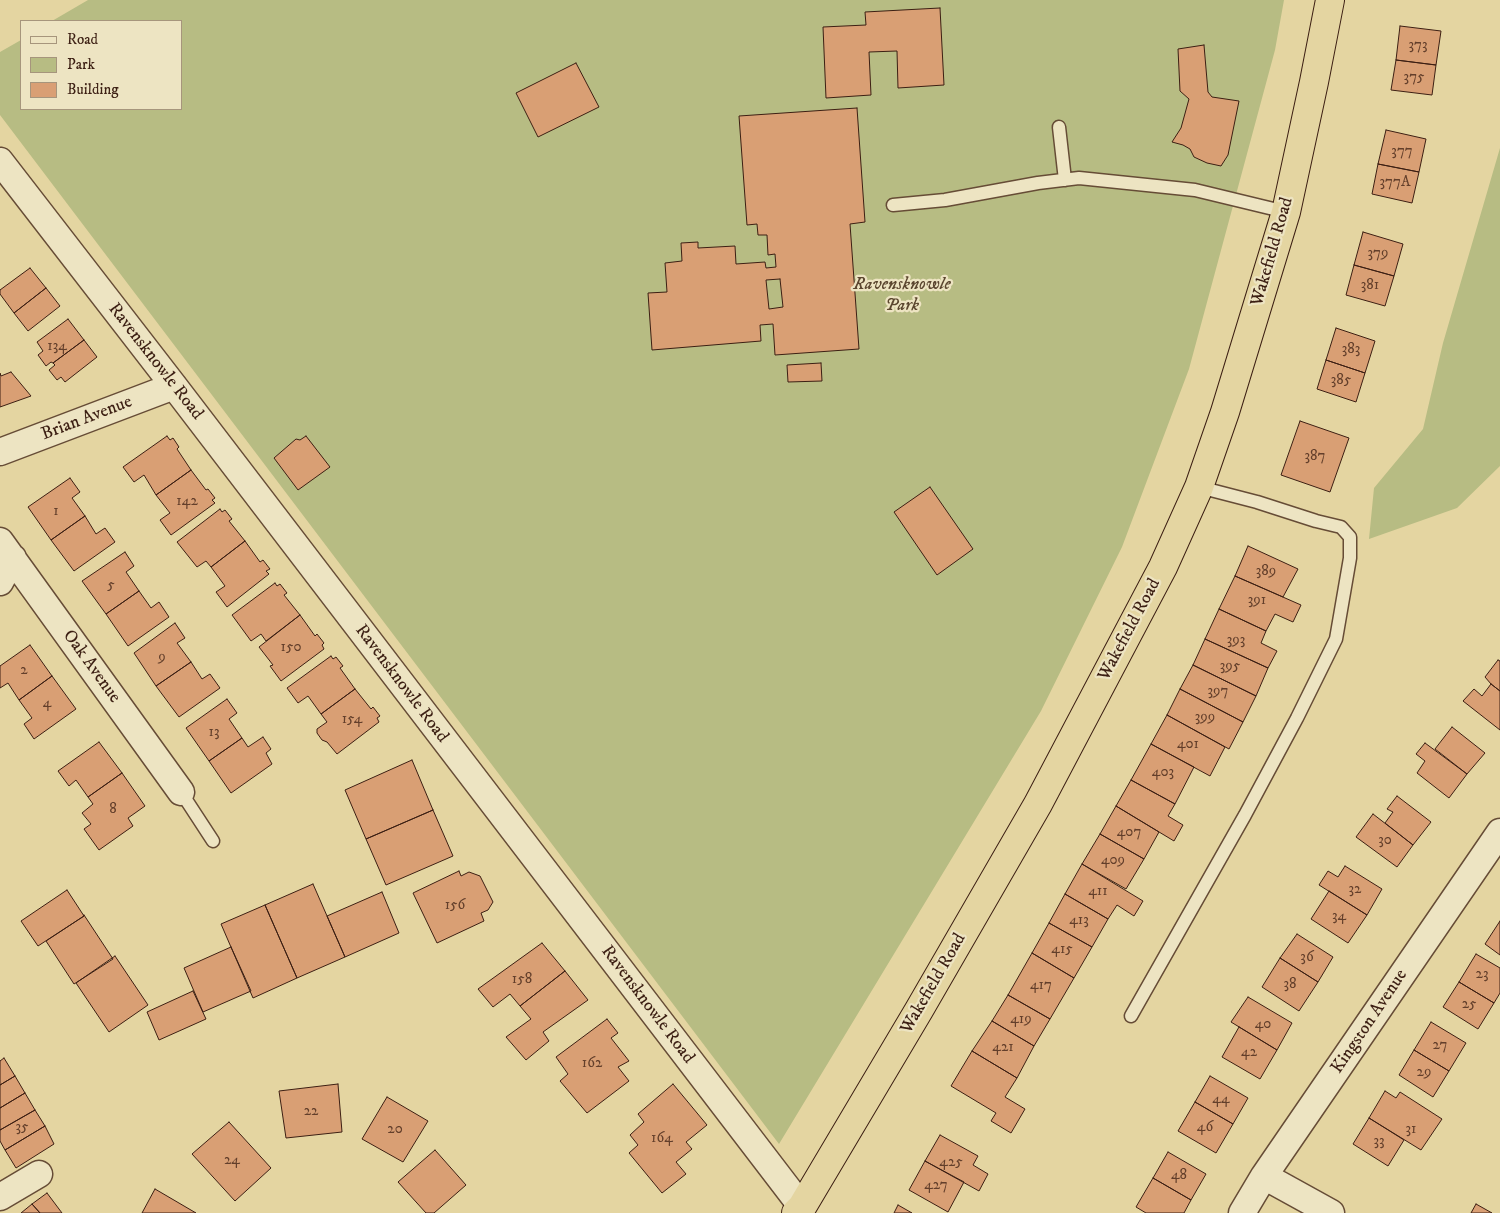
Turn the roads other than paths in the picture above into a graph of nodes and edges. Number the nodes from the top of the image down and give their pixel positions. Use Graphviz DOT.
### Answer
graph roads {
  1 [pos="1330,0"];
  2 [pos="1059,128"];
  3 [pos="0,161"];
  4 [pos="1065,180"];
  5 [pos="893,206"];
  6 [pos="1286,212"];
  7 [pos="174,386"];
  8 [pos="0,452"];
  9 [pos="1199,487"];
  10 [pos="7,550"];
  11 [pos="0,582"];
  12 [pos="181,792"];
  13 [pos="1500,832"];
  14 [pos="213,841"];
  15 [pos="1131,1016"];
  16 [pos="39,1174"];
  17 [pos="1264,1176"];
  18 [pos="0,1197"];
  19 [pos="800,1211"];
  20 [pos="1242,1213"];
  21 [pos="1331,1213"];
  1 -- 6 [label="highway, Wakefield Road"];
  2 -- 4 [label="lane"];
  3 -- 7 [label="street, Ravensknowle Road"];
  4 -- 5 [label="lane"];
  4 -- 6 [label="lane"];
  6 -- 9 [label="highway, Wakefield Road"];
  7 -- 8 [label="street, Brian Avenue"];
  7 -- 19 [label="street, Ravensknowle Road"];
  9 -- 15 [label="lane"];
  9 -- 19 [label="highway, Wakefield Road"];
  10 -- 11 [label="street"];
  10 -- 12 [label="street, Oak Avenue"];
  12 -- 14 [label="lane"];
  13 -- 17 [label="street, Kingston Avenue"];
  16 -- 18 [label="street"];
  17 -- 20 [label="street, Kingston Avenue"];
  17 -- 21 [label="street"];
}
